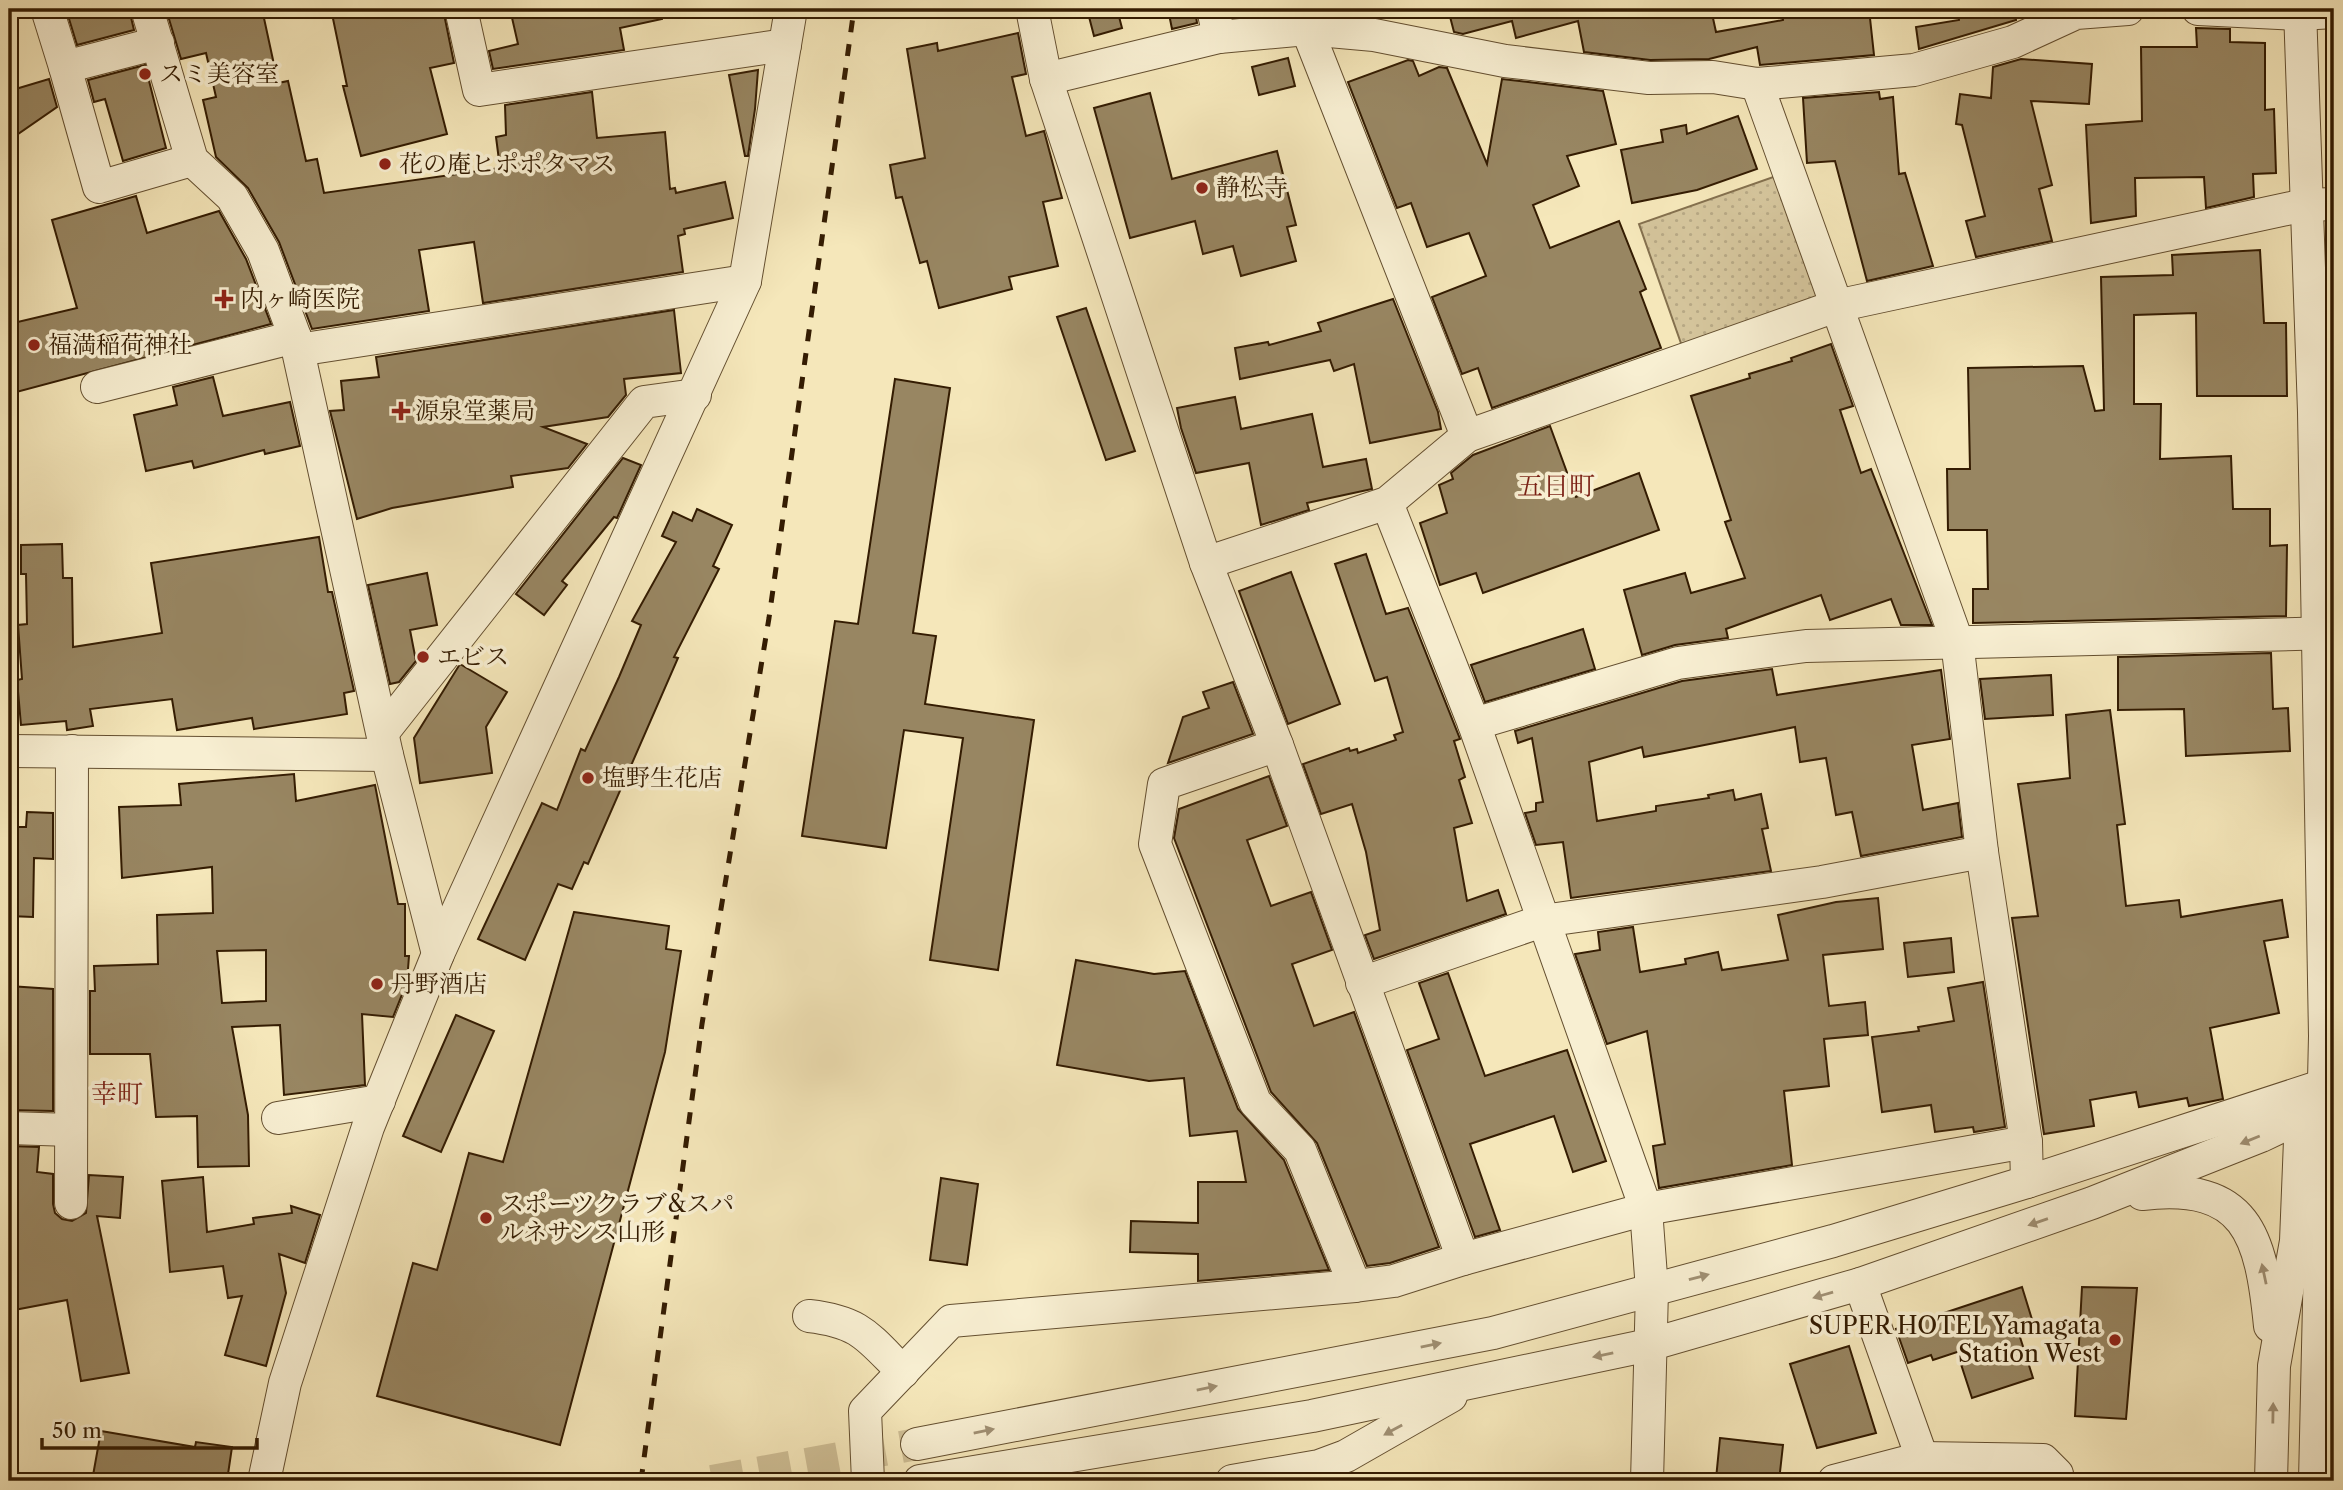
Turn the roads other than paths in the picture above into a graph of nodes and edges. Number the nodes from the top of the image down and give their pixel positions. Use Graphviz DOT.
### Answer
graph roads {
  1 [pos="47,9"];
  2 [pos="147,9"];
  3 [pos="461,9"];
  4 [pos="791,9"];
  5 [pos="1032,9"];
  6 [pos="2128,9"];
  7 [pos="2198,9"];
  8 [pos="2300,12"];
  9 [pos="2334,12"];
  10 [pos="1216,23"];
  11 [pos="1307,29"];
  12 [pos="158,43"];
  13 [pos="785,45"];
  14 [pos="65,67"];
  15 [pos="1046,79"];
  16 [pos="1758,84"];
  17 [pos="192,160"];
  18 [pos="2320,204"];
  19 [pos="745,281"];
  20 [pos="1836,306"];
  21 [pos="297,344"];
  22 [pos="97,387"];
  23 [pos="695,395"];
  24 [pos="2324,411"];
  25 [pos="1467,436"];
  26 [pos="1387,503"];
  27 [pos="1206,563"];
  28 [pos="2326,633"];
  29 [pos="1957,641"];
  30 [pos="1474,723"];
  31 [pos="385,744"];
  32 [pos="1277,745"];
  33 [pos="9,751"];
  34 [pos="72,751"];
  35 [pos="1982,852"];
  36 [pos="1542,921"];
  37 [pos="438,954"];
  38 [pos="1362,983"];
  39 [pos="2321,1096"];
  40 [pos="379,1101"];
  41 [pos="278,1118"];
  42 [pos="9,1128"];
  43 [pos="71,1130"];
  44 [pos="2026,1142"];
  45 [pos="2027,1182"];
  46 [pos="71,1203"];
  47 [pos="2092,1203"];
  48 [pos="1646,1209"];
  49 [pos="1463,1259"];
  50 [pos="1860,1284"];
  51 [pos="1355,1286"];
  52 [pos="1652,1290"];
  53 [pos="809,1316"];
  54 [pos="1649,1345"];
  55 [pos="2274,1366"];
  56 [pos="903,1372"];
  57 [pos="1473,1383"];
  58 [pos="1312,1416"];
  59 [pos="917,1444"];
  60 [pos="1922,1458"];
  61 [pos="1319,1466"];
  62 [pos="264,1481"];
  63 [pos="868,1481"];
  64 [pos="920,1481"];
  65 [pos="1232,1481"];
  66 [pos="1647,1481"];
  67 [pos="1834,1481"];
  68 [pos="2057,1481"];
  69 [pos="2271,1481"];
  70 [pos="2315,1481"];
  1 -- 14 [label="street"];
  2 -- 12 [label="street"];
  3 -- 13 [label="street"];
  4 -- 13 [label="street"];
  5 -- 15 [label="street"];
  6 -- 16 [label="street"];
  7 -- 8 [label="street"];
  8 -- 9 [label="street"];
  8 -- 18 [label="street"];
  10 -- 11 [label="street"];
  10 -- 15 [label="street"];
  11 -- 16 [label="street"];
  11 -- 25 [label="street"];
  12 -- 14 [label="street"];
  12 -- 17 [label="street"];
  13 -- 19 [label="street"];
  14 -- 17 [label="street"];
  15 -- 27 [label="street"];
  16 -- 20 [label="street"];
  17 -- 21 [label="street"];
  18 -- 20 [label="street"];
  18 -- 24 [label="street"];
  19 -- 21 [label="street"];
  19 -- 23 [label="street"];
  20 -- 25 [label="street"];
  20 -- 29 [label="street"];
  21 -- 22 [label="street"];
  21 -- 31 [label="street"];
  23 -- 31 [label="street"];
  23 -- 37 [label="street"];
  24 -- 28 [label="street"];
  25 -- 26 [label="street"];
  26 -- 27 [label="street"];
  26 -- 30 [label="street"];
  27 -- 32 [label="street"];
  28 -- 29 [label="street"];
  28 -- 39 [label="street"];
  29 -- 30 [label="street"];
  29 -- 35 [label="street"];
  30 -- 36 [label="street"];
  31 -- 34 [label="street"];
  31 -- 37 [label="street"];
  32 -- 38 [label="street"];
  32 -- 51 [label="street"];
  33 -- 34 [label="street"];
  34 -- 43 [label="street"];
  35 -- 36 [label="street"];
  35 -- 44 [label="street"];
  36 -- 38 [label="street"];
  36 -- 48 [label="street"];
  37 -- 40 [label="street"];
  38 -- 49 [label="street"];
  39 -- 45 [label="street"];
  39 -- 47 [label="street, one-way"];
  39 -- 55 [label="street"];
  39 -- 70 [label="street"];
  40 -- 41 [label="street"];
  40 -- 62 [label="street"];
  42 -- 43 [label="street"];
  43 -- 46 [label="street"];
  44 -- 45 [label="street"];
  44 -- 48 [label="street"];
  52 -- 45 [label="street, one-way"];
  47 -- 50 [label="street, one-way"];
  55 -- 47 [label="street, one-way"];
  48 -- 49 [label="street"];
  48 -- 52 [label="street"];
  49 -- 51 [label="street"];
  50 -- 54 [label="street, one-way"];
  50 -- 60 [label="street"];
  51 -- 56 [label="street"];
  52 -- 54 [label="street"];
  59 -- 52 [label="street, one-way"];
  53 -- 56 [label="street"];
  54 -- 57 [label="street, one-way"];
  54 -- 66 [label="street"];
  69 -- 55 [label="street, one-way"];
  56 -- 63 [label="street"];
  57 -- 58 [label="street"];
  57 -- 61 [label="street, one-way"];
  58 -- 61 [label="street"];
  58 -- 64 [label="street"];
  60 -- 67 [label="street"];
  60 -- 68 [label="street"];
  61 -- 65 [label="street"];
}
